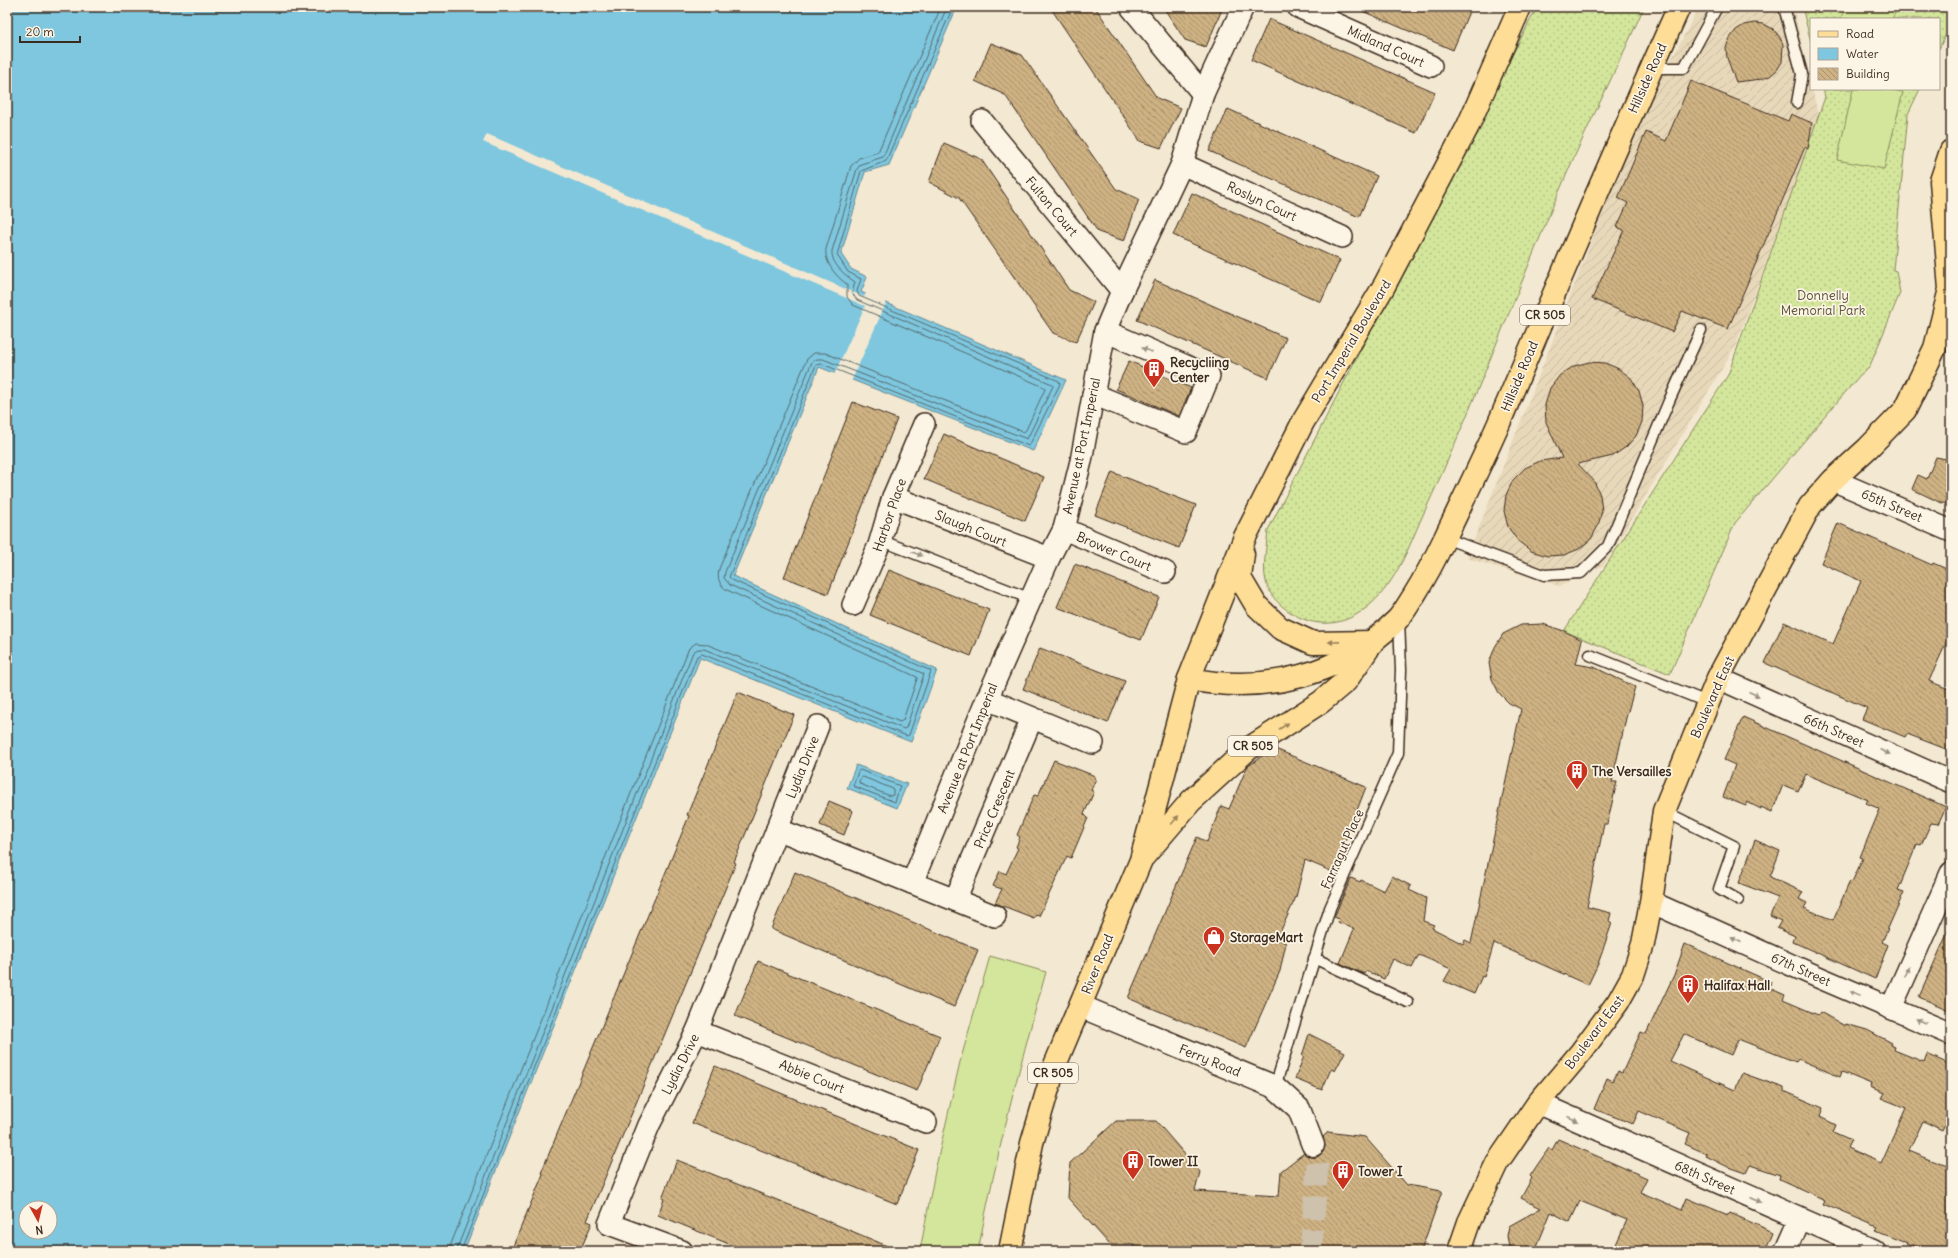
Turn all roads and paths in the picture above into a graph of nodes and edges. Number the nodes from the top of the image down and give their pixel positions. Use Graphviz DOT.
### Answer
graph roads {
  1 [pos="1132,7"];
  2 [pos="1243,7"];
  3 [pos="1298,7"];
  4 [pos="1520,7"];
  5 [pos="1680,7"];
  6 [pos="1717,7"];
  7 [pos="1784,7"];
  8 [pos="1431,66"];
  9 [pos="1652,68"];
  10 [pos="1203,94"];
  11 [pos="1797,103"];
  12 [pos="982,121"];
  13 [pos="1951,151"];
  14 [pos="1182,164"];
  15 [pos="1342,237"];
  16 [pos="1950,274"];
  17 [pos="1122,291"];
  18 [pos="1701,330"];
  19 [pos="1105,331"];
  20 [pos="1093,394"];
  21 [pos="924,424"];
  22 [pos="1833,480"];
  23 [pos="893,497"];
  24 [pos="1064,529"];
  25 [pos="1951,531"];
  26 [pos="1245,537"];
  27 [pos="1445,538"];
  28 [pos="880,540"];
  29 [pos="1049,558"];
  30 [pos="1164,572"];
  31 [pos="1031,599"];
  32 [pos="853,605"];
  33 [pos="1399,618"];
  34 [pos="1373,642"];
  35 [pos="1590,656"];
  36 [pos="1718,678"];
  37 [pos="1188,679"];
  38 [pos="987,699"];
  39 [pos="1707,702"];
  40 [pos="1032,718"];
  41 [pos="818,726"];
  42 [pos="1093,743"];
  43 [pos="1951,782"];
  44 [pos="1664,811"];
  45 [pos="777,829"];
  46 [pos="1141,860"];
  47 [pos="1951,873"];
  48 [pos="912,883"];
  49 [pos="955,900"];
  50 [pos="1738,900"];
  51 [pos="1651,902"];
  52 [pos="994,916"];
  53 [pos="1314,958"];
  54 [pos="1408,1002"];
  55 [pos="1080,1006"];
  56 [pos="1891,1008"];
  57 [pos="697,1031"];
  58 [pos="1951,1034"];
  59 [pos="1275,1087"];
  60 [pos="1538,1103"];
  61 [pos="926,1122"];
  62 [pos="1314,1144"];
  63 [pos="1799,1219"];
  64 [pos="682,1251"];
  65 [pos="1010,1251"];
  66 [pos="1459,1251"];
  67 [pos="1785,1251"];
  68 [pos="1874,1251"];
  1 -- 10 [label="street"];
  2 -- 10 [label="street, Avenue at Port Imperial"];
  3 -- 8 [label="street, Midland Court"];
  4 -- 26 [label="main road, Port Imperial Boulevard"];
  5 -- 9 [label="main road, Hillside Road / CR 505"];
  6 -- 9 [label="lane"];
  7 -- 11 [label="lane"];
  9 -- 27 [label="main road, Hillside Road / CR 505"];
  10 -- 14 [label="street, Avenue at Port Imperial"];
  12 -- 17 [label="street, Fulton Court"];
  13 -- 16 [label="main road, Boulevard East"];
  14 -- 15 [label="street, Roslyn Court"];
  14 -- 17 [label="street, Avenue at Port Imperial"];
  16 -- 22 [label="main road, Boulevard East"];
  17 -- 19 [label="street, Avenue at Port Imperial"];
  18 -- 27 [label="lane"];
  19 -- 20 [label="street, Avenue at Port Imperial"];
  20 -- 19 [label="street, one-way"];
  20 -- 24 [label="street, Avenue at Port Imperial"];
  21 -- 23 [label="street, Harbor Place"];
  22 -- 25 [label="street, 65th Street"];
  22 -- 36 [label="main road, Boulevard East"];
  23 -- 28 [label="street, Harbor Place"];
  23 -- 29 [label="street, Slaugh Court"];
  24 -- 29 [label="street, Avenue at Port Imperial"];
  24 -- 30 [label="street, Brower Court"];
  34 -- 26 [label="main road, one-way"];
  26 -- 37 [label="main road, Port Imperial Boulevard"];
  27 -- 33 [label="main road, Hillside Road / CR 505"];
  28 -- 31 [label="lane, one-way"];
  28 -- 32 [label="street, Harbor Place"];
  29 -- 31 [label="street, Avenue at Port Imperial"];
  31 -- 38 [label="street, Avenue at Port Imperial"];
  33 -- 34 [label="main road, Hillside Road / CR 505"];
  33 -- 53 [label="lane, Farragut Place"];
  34 -- 37 [label="main road, CR 505"];
  46 -- 34 [label="main road, CR 505, one-way"];
  35 -- 39 [label="lane"];
  36 -- 39 [label="main road, Boulevard East"];
  36 -- 43 [label="street, 66th Street, one-way"];
  37 -- 46 [label="main road, River Road / CR 505"];
  38 -- 40 [label="street"];
  38 -- 48 [label="street, Avenue at Port Imperial"];
  39 -- 44 [label="main road, Boulevard East"];
  40 -- 42 [label="street"];
  40 -- 49 [label="street, Price Crescent"];
  41 -- 45 [label="street, Lydia Drive"];
  44 -- 50 [label="lane"];
  44 -- 51 [label="main road, Boulevard East"];
  45 -- 48 [label="street"];
  45 -- 57 [label="street, Lydia Drive"];
  46 -- 55 [label="main road, River Road / CR 505"];
  56 -- 47 [label="street, one-way"];
  48 -- 49 [label="street"];
  49 -- 52 [label="street"];
  56 -- 51 [label="street, 67th Street, one-way"];
  51 -- 60 [label="main road, Boulevard East"];
  53 -- 54 [label="lane"];
  53 -- 59 [label="lane, Farragut Place"];
  55 -- 59 [label="street, Ferry Road"];
  55 -- 65 [label="main road, River Road / CR 505"];
  58 -- 56 [label="street, 67th Street, one-way"];
  57 -- 61 [label="street, Abbie Court"];
  57 -- 64 [label="street, Lydia Drive"];
  59 -- 62 [label="street, Ferry Road"];
  60 -- 63 [label="street, 68th Street, one-way"];
  60 -- 66 [label="main road, Boulevard East"];
  63 -- 67 [label="street"];
  63 -- 68 [label="street, 68th Street"];
}
